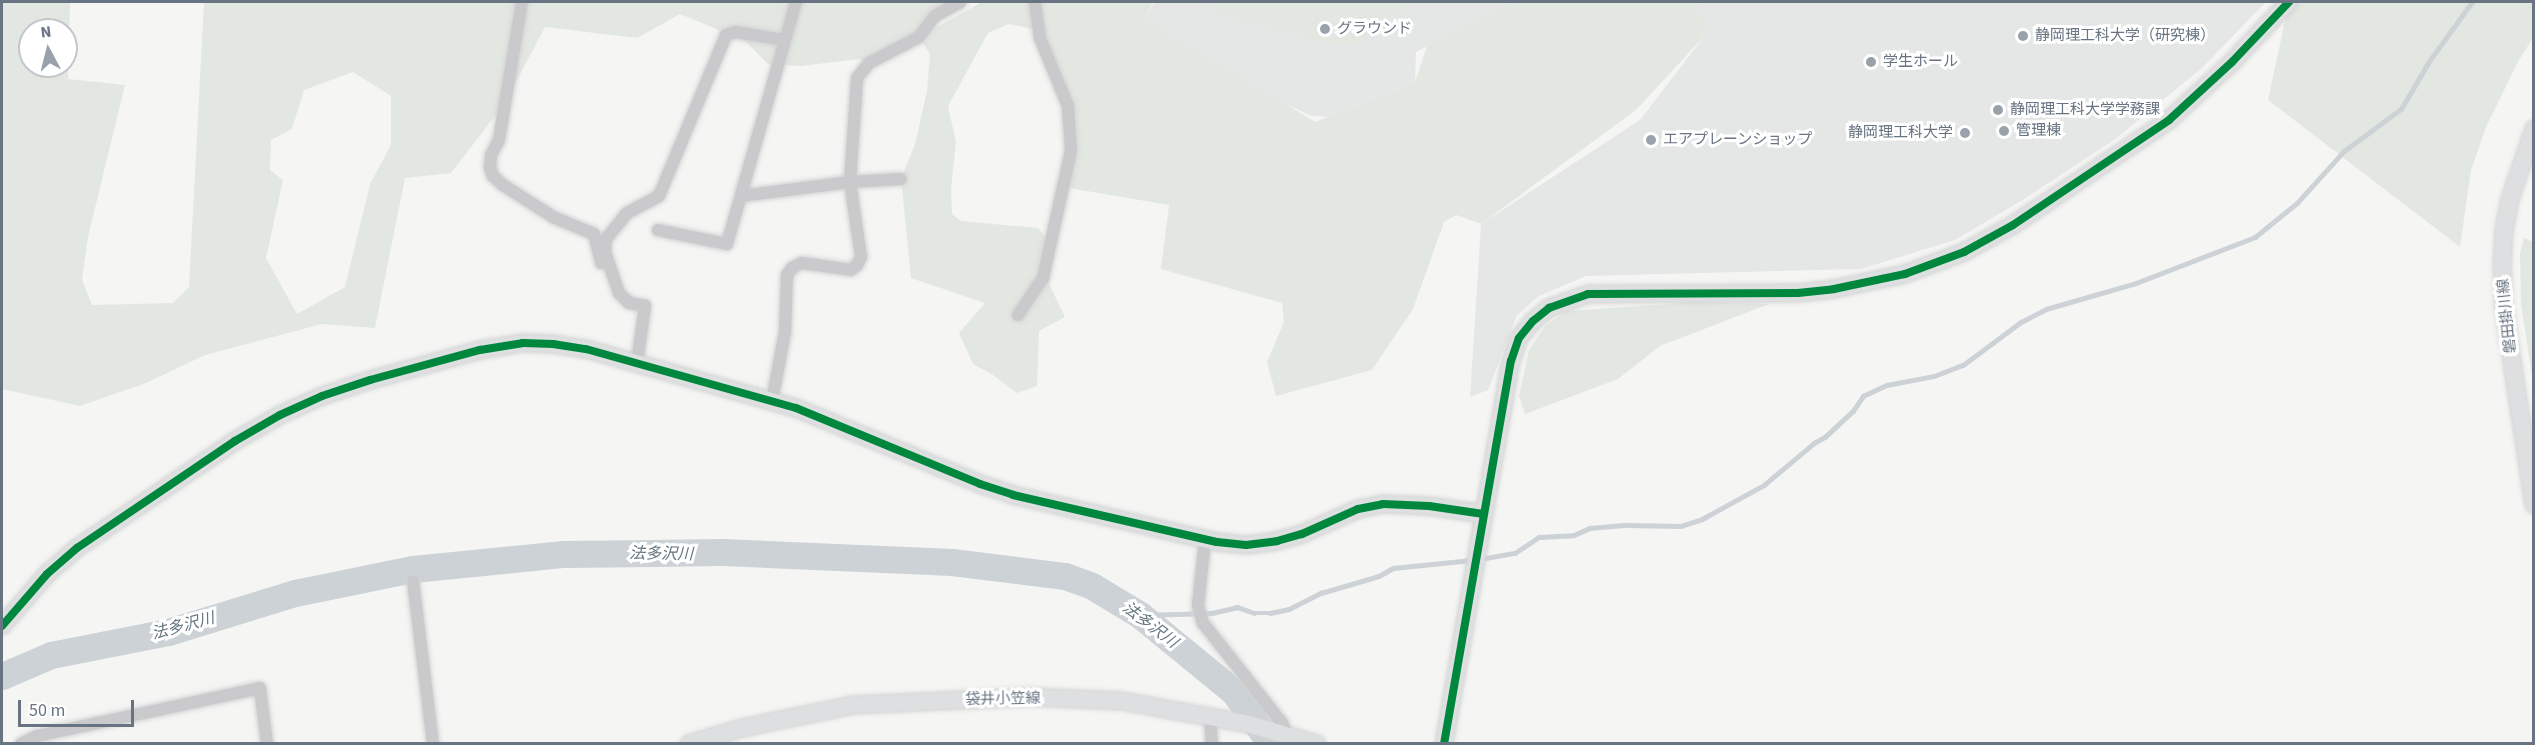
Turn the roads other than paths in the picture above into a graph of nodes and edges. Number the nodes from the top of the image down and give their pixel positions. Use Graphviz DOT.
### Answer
graph roads {
  1 [pos="522,2"];
  2 [pos="796,2"];
  3 [pos="960,2"];
  4 [pos="1035,2"];
  5 [pos="2289,2"];
  6 [pos="784,40"];
  7 [pos="2534,129"];
  8 [pos="901,179"];
  9 [pos="850,182"];
  10 [pos="741,196"];
  11 [pos="658,230"];
  12 [pos="611,270"];
  13 [pos="1018,315"];
  14 [pos="637,363"];
  15 [pos="772,401"];
  16 [pos="2534,505"];
  17 [pos="1483,514"];
  18 [pos="1205,540"];
  19 [pos="413,581"];
  20 [pos="2,626"];
  21 [pos="1210,717"];
  22 [pos="1288,738"];
  23 [pos="21,744"];
  24 [pos="267,744"];
  25 [pos="433,744"];
  26 [pos="689,744"];
  27 [pos="1212,744"];
  28 [pos="1317,744"];
  29 [pos="1444,744"];
  1 -- 12 [label="street"];
  2 -- 6 [label="street"];
  3 -- 9 [label="street"];
  4 -- 13 [label="street"];
  5 -- 17 [label="street"];
  6 -- 10 [label="street"];
  6 -- 12 [label="street"];
  7 -- 16 [label="street, 磐田掛川線"];
  8 -- 9 [label="street"];
  9 -- 10 [label="street"];
  9 -- 15 [label="street"];
  10 -- 11 [label="street"];
  12 -- 14 [label="street"];
  14 -- 15 [label="street"];
  14 -- 20 [label="street"];
  15 -- 18 [label="street"];
  17 -- 18 [label="street"];
  17 -- 29 [label="street"];
  18 -- 22 [label="street"];
  19 -- 25 [label="street"];
  21 -- 22 [label="street, 袋井小笠線"];
  21 -- 26 [label="street, 袋井小笠線"];
  21 -- 27 [label="street"];
  22 -- 28 [label="street, 袋井小笠線"];
  23 -- 24 [label="street"];
}
